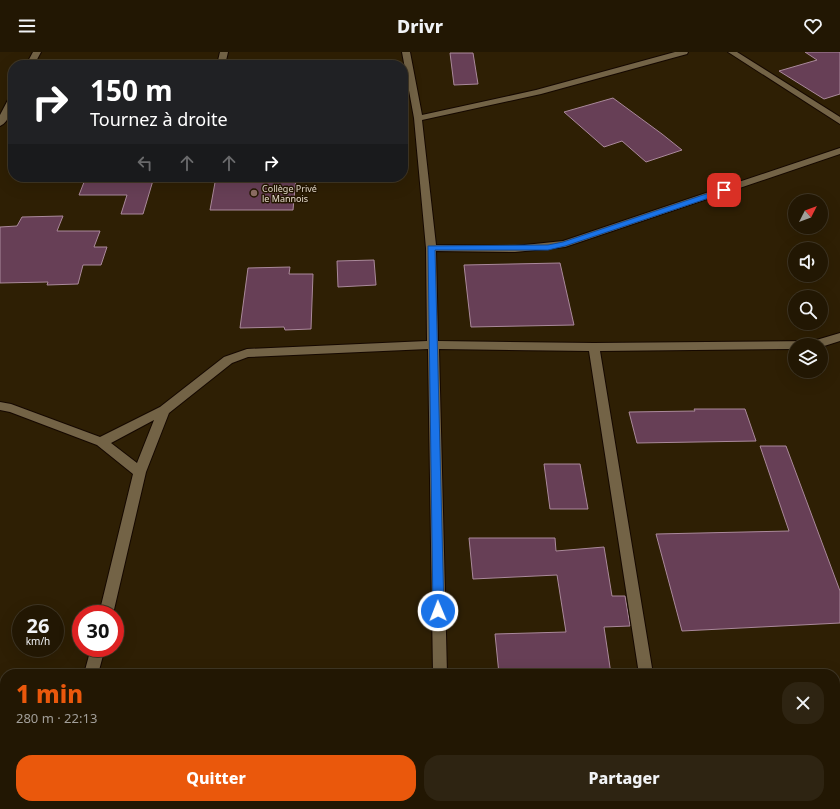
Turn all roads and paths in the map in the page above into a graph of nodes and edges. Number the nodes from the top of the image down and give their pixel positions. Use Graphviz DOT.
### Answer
graph roads {
  1 [pos="684,52"];
  2 [pos="732,52"];
  3 [pos="408,63"];
  4 [pos="8,108"];
  5 [pos="418,118"];
  6 [pos="840,121"];
  7 [pos="0,123"];
  8 [pos="840,151"];
  9 [pos="431,248"];
  10 [pos="840,337"];
  11 [pos="433,345"];
  12 [pos="594,347"];
  13 [pos="0,406"];
  14 [pos="164,410"];
  15 [pos="101,442"];
  16 [pos="140,472"];
  17 [pos="108,605"];
  18 [pos="96,657"];
  19 [pos="93,669"];
  20 [pos="440,669"];
  21 [pos="645,669"];
  1 -- 5 [label="street"];
  2 -- 6 [label="street"];
  3 -- 5 [label="street"];
  4 -- 7 [label="street"];
  5 -- 9 [label="street"];
  8 -- 9 [label="street"];
  9 -- 11 [label="street"];
  10 -- 12 [label="street"];
  11 -- 12 [label="street"];
  11 -- 14 [label="street"];
  11 -- 20 [label="street"];
  12 -- 21 [label="street"];
  13 -- 15 [label="street"];
  14 -- 15 [label="street"];
  14 -- 16 [label="street"];
  15 -- 16 [label="street"];
  16 -- 17 [label="street"];
  18 -- 19 [label="street"];
}
